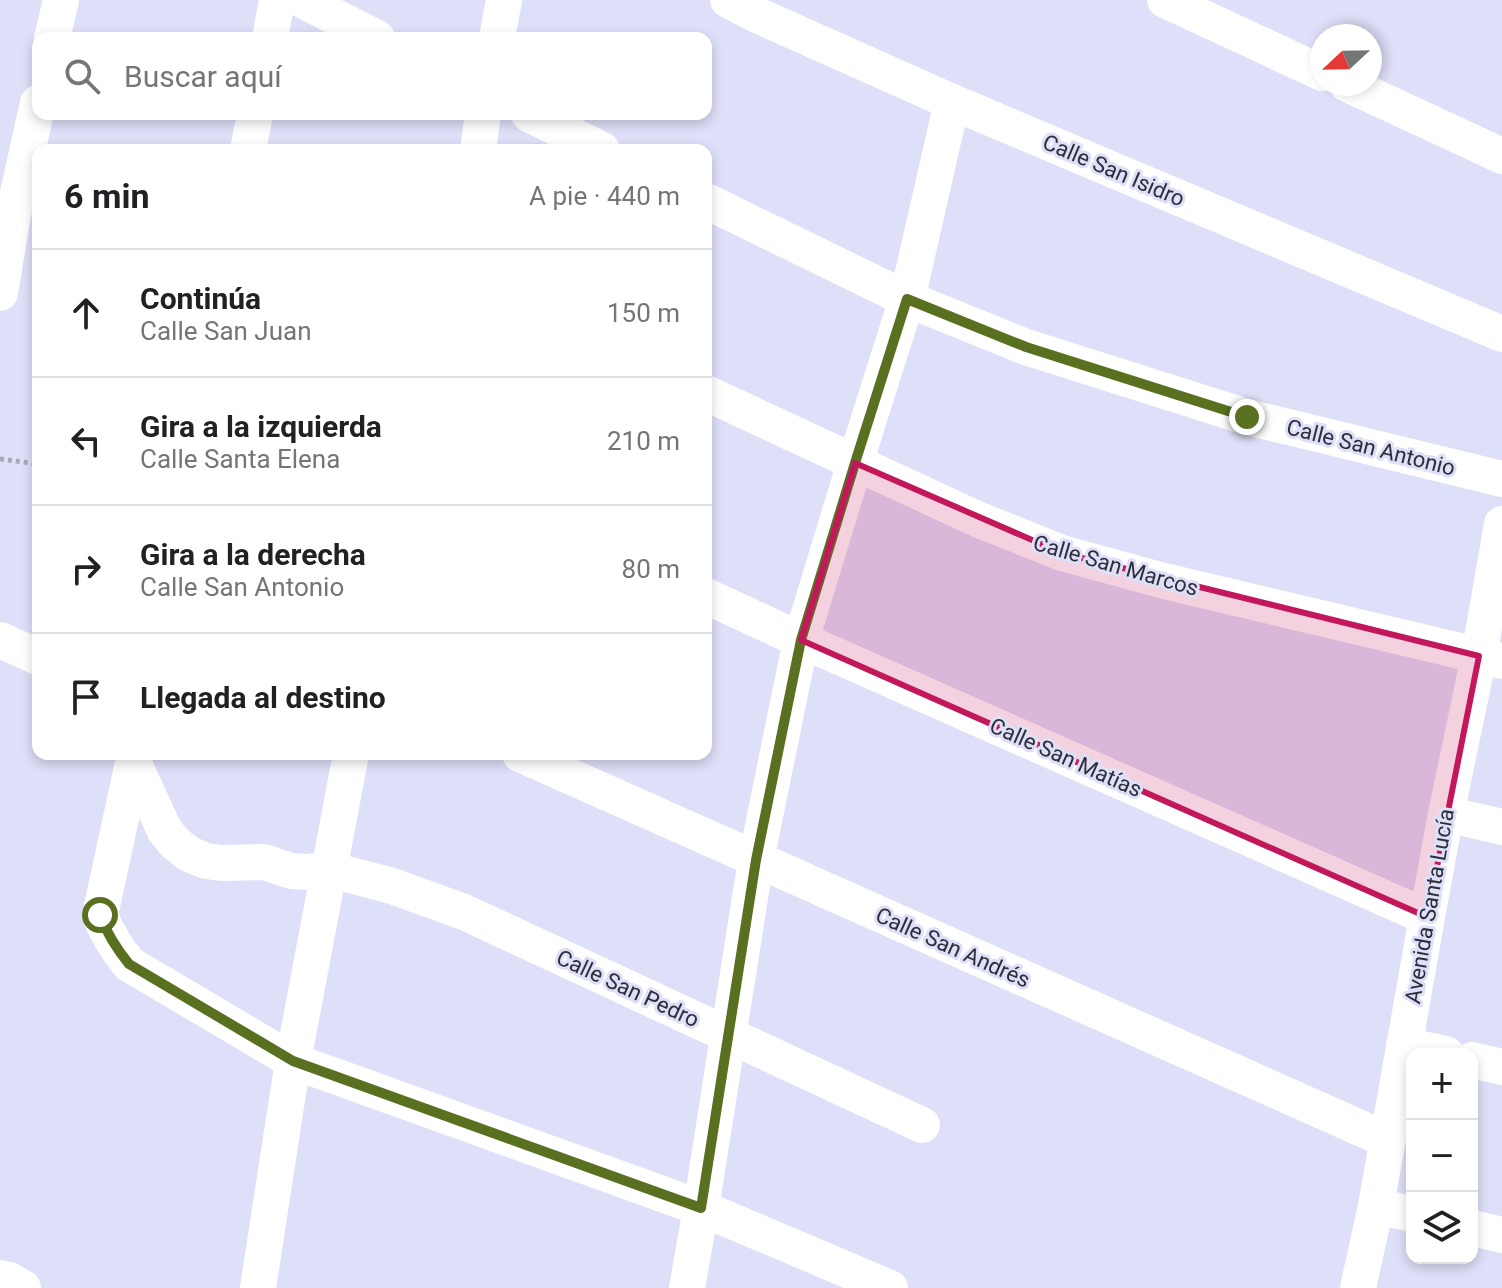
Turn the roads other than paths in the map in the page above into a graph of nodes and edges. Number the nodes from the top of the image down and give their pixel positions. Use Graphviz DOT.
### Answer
graph roads {
  1 [pos="61,0"];
  2 [pos="277,0"];
  3 [pos="302,0"];
  4 [pos="504,0"];
  5 [pos="1165,0"];
  6 [pos="749,5"];
  7 [pos="53,32"];
  8 [pos="271,32"];
  9 [pos="365,32"];
  10 [pos="498,32"];
  11 [pos="1310,67"];
  12 [pos="1373,96"];
  13 [pos="952,102"];
  14 [pos="36,120"];
  15 [pos="254,120"];
  16 [pos="482,120"];
  17 [pos="541,120"];
  18 [pos="33,144"];
  19 [pos="249,144"];
  20 [pos="479,144"];
  21 [pos="590,144"];
  22 [pos="1502,156"];
  23 [pos="32,157"];
  24 [pos="712,204"];
  25 [pos="25,221"];
  26 [pos="0,293"];
  27 [pos="907,299"];
  28 [pos="1502,334"];
  29 [pos="712,396"];
  30 [pos="855,463"];
  31 [pos="1502,479"];
  32 [pos="1502,524"];
  33 [pos="712,599"];
  34 [pos="0,640"];
  35 [pos="801,640"];
  36 [pos="32,654"];
  37 [pos="1490,659"];
  38 [pos="134,760"];
  39 [pos="134,760"];
  40 [pos="350,760"];
  41 [pos="533,760"];
  42 [pos="1446,814"];
  43 [pos="1502,827"];
  44 [pos="756,860"];
  45 [pos="328,869"];
  46 [pos="1427,917"];
  47 [pos="729,1035"];
  48 [pos="1404,1045"];
  49 [pos="1418,1048"];
  50 [pos="293,1061"];
  51 [pos="1478,1061"];
  52 [pos="1502,1067"];
  53 [pos="922,1125"];
  54 [pos="1387,1140"];
  55 [pos="1376,1206"];
  56 [pos="701,1208"];
  57 [pos="1406,1213"];
  58 [pos="1478,1229"];
  59 [pos="1502,1235"];
  60 [pos="0,1278"];
  61 [pos="23,1288"];
  62 [pos="258,1288"];
  63 [pos="687,1288"];
  64 [pos="890,1288"];
  65 [pos="1358,1288"];
  1 -- 7 [label="street"];
  2 -- 8 [label="street"];
  3 -- 9 [label="street"];
  4 -- 10 [label="street"];
  5 -- 11 [label="street"];
  6 -- 13 [label="street, Calle San Isidro"];
  12 -- 22 [label="street"];
  13 -- 27 [label="street"];
  13 -- 28 [label="street, Calle San Isidro"];
  14 -- 18 [label="street"];
  15 -- 19 [label="street"];
  16 -- 20 [label="street"];
  17 -- 21 [label="street"];
  23 -- 25 [label="street"];
  24 -- 27 [label="street, Calle San Antonio"];
  25 -- 26 [label="street"];
  27 -- 30 [label="street"];
  27 -- 31 [label="street, Calle San Antonio"];
  29 -- 30 [label="street, Calle San Marcos"];
  30 -- 35 [label="street"];
  30 -- 37 [label="street, Calle San Marcos"];
  32 -- 37 [label="street, Avenida Santa Lucía"];
  33 -- 35 [label="street, Calle San Matías"];
  34 -- 36 [label="street"];
  35 -- 44 [label="street"];
  35 -- 46 [label="street, Calle San Matías"];
  37 -- 42 [label="street, Avenida Santa Lucía"];
  38 -- 45 [label="street, Calle San Pedro"];
  39 -- 50 [label="street"];
  40 -- 45 [label="street"];
  41 -- 44 [label="street, Calle San Andrés"];
  42 -- 43 [label="street"];
  42 -- 46 [label="street, Avenida Santa Lucía"];
  44 -- 47 [label="street"];
  44 -- 54 [label="street, Calle San Andrés"];
  45 -- 47 [label="street, Calle San Pedro"];
  45 -- 50 [label="street"];
  46 -- 48 [label="street, Avenida Santa Lucía"];
  47 -- 53 [label="street, Calle San Pedro"];
  47 -- 56 [label="street"];
  48 -- 49 [label="street"];
  48 -- 54 [label="street, Avenida Santa Lucía"];
  50 -- 56 [label="street"];
  50 -- 62 [label="street"];
  51 -- 52 [label="street"];
  54 -- 55 [label="street, Avenida Santa Lucía"];
  55 -- 57 [label="street"];
  55 -- 65 [label="street, Avenida Santa Lucía"];
  56 -- 63 [label="street"];
  56 -- 64 [label="street"];
  58 -- 59 [label="street"];
  60 -- 61 [label="street"];
}
